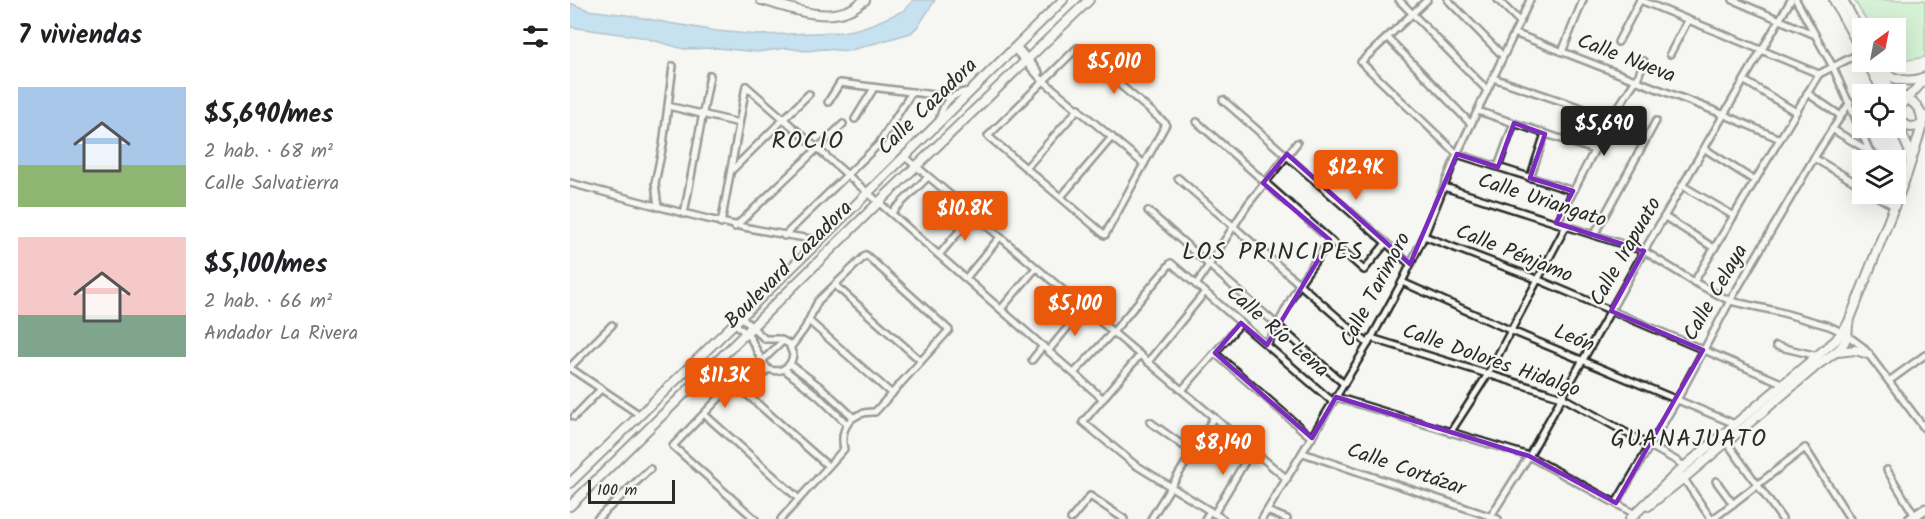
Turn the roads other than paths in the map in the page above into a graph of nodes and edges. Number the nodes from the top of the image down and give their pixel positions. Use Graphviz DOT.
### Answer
graph roads {
  1 [pos="761,0"];
  2 [pos="865,0"];
  3 [pos="1063,0"];
  4 [pos="1089,0"];
  5 [pos="1399,0"];
  6 [pos="1427,0"];
  7 [pos="1448,0"];
  8 [pos="1498,0"];
  9 [pos="1530,0"];
  10 [pos="1583,0"];
  11 [pos="1640,0"];
  12 [pos="1733,0"];
  13 [pos="1791,0"];
  14 [pos="1796,0"];
  15 [pos="1834,0"];
  16 [pos="1843,0"];
  17 [pos="1412,14"];
  18 [pos="1852,18"];
  19 [pos="1688,20"];
  20 [pos="1780,20"];
  21 [pos="1520,22"];
  22 [pos="1514,33"];
  23 [pos="1852,33"];
  24 [pos="1815,35"];
  25 [pos="1387,37"];
  26 [pos="1618,42"];
  27 [pos="1015,47"];
  28 [pos="1762,51"];
  29 [pos="1562,52"];
  30 [pos="1670,54"];
  31 [pos="1503,56"];
  32 [pos="1852,58"];
  33 [pos="1027,61"];
  34 [pos="1644,61"];
  35 [pos="673,66"];
  36 [pos="1833,67"];
  37 [pos="1882,72"];
  38 [pos="1884,72"];
  39 [pos="1819,74"];
  40 [pos="710,75"];
  41 [pos="1493,78"];
  42 [pos="1925,78"];
  43 [pos="1045,80"];
  44 [pos="1636,80"];
  45 [pos="1745,81"];
  46 [pos="874,88"];
  47 [pos="971,90"];
  48 [pos="1487,90"];
  49 [pos="912,92"];
  50 [pos="1807,93"];
  51 [pos="809,94"];
  52 [pos="950,97"];
  53 [pos="1907,99"];
  54 [pos="1223,100"];
  55 [pos="828,102"];
  56 [pos="1850,102"];
  57 [pos="668,106"];
  58 [pos="1079,108"];
  59 [pos="1478,111"];
  60 [pos="1796,112"];
  61 [pos="702,114"];
  62 [pos="1725,115"];
  63 [pos="1841,116"];
  64 [pos="1925,116"];
  65 [pos="1611,118"];
  66 [pos="784,119"];
  67 [pos="855,119"];
  68 [pos="1656,121"];
  69 [pos="939,122"];
  70 [pos="1197,122"];
  71 [pos="739,123"];
  72 [pos="1514,123"];
  73 [pos="843,124"];
  74 [pos="1471,124"];
  75 [pos="1906,126"];
  76 [pos="1832,129"];
  77 [pos="1924,130"];
  78 [pos="1545,134"];
  79 [pos="1112,137"];
  80 [pos="1904,138"];
  81 [pos="1780,140"];
  82 [pos="1297,143"];
  83 [pos="818,148"];
  84 [pos="1704,149"];
  85 [pos="1594,150"];
  86 [pos="1867,150"];
  87 [pos="1869,150"];
  88 [pos="1287,154"];
  89 [pos="1457,154"];
  90 [pos="904,156"];
  91 [pos="1814,158"];
  92 [pos="1144,164"];
  93 [pos="1910,165"];
  94 [pos="916,166"];
  95 [pos="1498,167"];
  96 [pos="1026,168"];
  97 [pos="730,173"];
  98 [pos="1907,174"];
  99 [pos="847,175"];
  100 [pos="928,177"];
  101 [pos="1178,178"];
  102 [pos="1530,178"];
  103 [pos="1852,180"];
  104 [pos="1755,181"];
  105 [pos="570,183"];
  106 [pos="1263,183"];
  107 [pos="1683,186"];
  108 [pos="1444,187"];
  109 [pos="1574,191"];
  110 [pos="867,192"];
  111 [pos="1060,197"];
  112 [pos="879,202"];
  113 [pos="1891,204"];
  114 [pos="1894,206"];
  115 [pos="657,207"];
  116 [pos="1148,211"];
  117 [pos="891,213"];
  118 [pos="684,214"];
  119 [pos="973,215"];
  120 [pos="1734,216"];
  121 [pos="1665,217"];
  122 [pos="1557,223"];
  123 [pos="721,224"];
  124 [pos="1233,226"];
  125 [pos="1566,226"];
  126 [pos="735,227"];
  127 [pos="1594,235"];
  128 [pos="784,236"];
  129 [pos="1424,236"];
  130 [pos="1000,237"];
  131 [pos="820,240"];
  132 [pos="1330,240"];
  133 [pos="1386,243"];
  134 [pos="1714,248"];
  135 [pos="1644,251"];
  136 [pos="939,255"];
  137 [pos="1208,264"];
  138 [pos="1410,264"];
  139 [pos="1036,268"];
  140 [pos="966,278"];
  141 [pos="1539,280"];
  142 [pos="1402,282"];
  143 [pos="1694,282"];
  144 [pos="1299,284"];
  145 [pos="835,285"];
  146 [pos="1196,285"];
  147 [pos="1205,292"];
  148 [pos="1730,301"];
  149 [pos="1084,308"];
  150 [pos="1001,309"];
  151 [pos="1611,311"];
  152 [pos="738,320"];
  153 [pos="809,321"];
  154 [pos="1241,323"];
  155 [pos="1277,324"];
  156 [pos="612,325"];
  157 [pos="748,330"];
  158 [pos="1113,331"];
  159 [pos="1512,331"];
  160 [pos="1845,333"];
  161 [pos="783,340"];
  162 [pos="1370,341"];
  163 [pos="1267,345"];
  164 [pos="1042,346"];
  165 [pos="1776,346"];
  166 [pos="791,347"];
  167 [pos="1703,350"];
  168 [pos="1048,351"];
  169 [pos="1837,352"];
  170 [pos="1215,353"];
  171 [pos="1868,354"];
  172 [pos="1140,355"];
  173 [pos="1925,355"];
  174 [pos="1818,356"];
  175 [pos="1032,360"];
  176 [pos="762,361"];
  177 [pos="921,361"];
  178 [pos="1583,361"];
  179 [pos="1148,362"];
  180 [pos="790,364"];
  181 [pos="570,368"];
  182 [pos="768,369"];
  183 [pos="784,369"];
  184 [pos="1074,373"];
  185 [pos="1488,374"];
  186 [pos="1889,381"];
  187 [pos="1344,384"];
  188 [pos="1787,385"];
  189 [pos="601,389"];
  190 [pos="742,390"];
  191 [pos="1182,390"];
  192 [pos="892,394"];
  193 [pos="1562,397"];
  194 [pos="1103,399"];
  195 [pos="1335,399"];
  196 [pos="1677,400"];
  197 [pos="704,414"];
  198 [pos="639,416"];
  199 [pos="574,417"];
  200 [pos="853,417"];
  201 [pos="1214,417"];
  202 [pos="1150,422"];
  203 [pos="847,424"];
  204 [pos="1735,424"];
  205 [pos="1925,429"];
  206 [pos="1450,433"];
  207 [pos="1312,438"];
  208 [pos="1725,438"];
  209 [pos="1649,446"];
  210 [pos="1252,450"];
  211 [pos="1192,452"];
  212 [pos="1303,453"];
  213 [pos="1529,456"];
  214 [pos="828,466"];
  215 [pos="650,469"];
  216 [pos="1887,470"];
  217 [pos="1684,472"];
  218 [pos="1287,479"];
  219 [pos="1716,481"];
  220 [pos="570,483"];
  221 [pos="1758,484"];
  222 [pos="1171,487"];
  223 [pos="799,499"];
  224 [pos="1616,503"];
  225 [pos="1733,504"];
  226 [pos="570,506"];
  227 [pos="1925,509"];
  228 [pos="1267,511"];
  229 [pos="1212,512"];
  230 [pos="1633,517"];
  231 [pos="1912,517"];
  232 [pos="1490,518"];
  233 [pos="597,519"];
  234 [pos="755,519"];
  235 [pos="781,519"];
  236 [pos="1071,519"];
  237 [pos="1124,519"];
  238 [pos="1150,519"];
  239 [pos="1205,519"];
  240 [pos="1223,519"];
  241 [pos="1262,519"];
  242 [pos="1272,519"];
  243 [pos="1287,519"];
  244 [pos="1498,519"];
  245 [pos="1712,519"];
  246 [pos="1782,519"];
  247 [pos="1850,519"];
  1 -- 2 [label="street"];
  3 -- 27 [label="street, Calle Cazadora"];
  4 -- 33 [label="street, Calle Cazadora"];
  5 -- 17 [label="street"];
  6 -- 17 [label="street"];
  7 -- 31 [label="street"];
  8 -- 21 [label="street"];
  9 -- 21 [label="street, Calle Tarimoro"];
  10 -- 29 [label="street"];
  11 -- 19 [label="street"];
  11 -- 26 [label="street"];
  12 -- 20 [label="street"];
  13 -- 20 [label="street, Calle Irapuato"];
  14 -- 24 [label="street"];
  15 -- 23 [label="street"];
  16 -- 18 [label="street"];
  17 -- 25 [label="street"];
  17 -- 48 [label="street"];
  19 -- 28 [label="street"];
  19 -- 30 [label="street"];
  20 -- 24 [label="street"];
  20 -- 28 [label="street, Calle Irapuato"];
  21 -- 22 [label="street, Calle Tarimoro"];
  22 -- 29 [label="street, Calle Nueva"];
  22 -- 31 [label="street, Calle Tarimoro"];
  24 -- 36 [label="street"];
  25 -- 74 [label="street"];
  25 -- 89 [label="street"];
  27 -- 33 [label="street"];
  27 -- 47 [label="street, Calle Cazadora"];
  28 -- 39 [label="street"];
  28 -- 45 [label="street, Calle Irapuato"];
  29 -- 44 [label="street, Calle Nueva"];
  31 -- 41 [label="street, Calle Tarimoro"];
  32 -- 36 [label="street"];
  33 -- 43 [label="street"];
  33 -- 94 [label="street, Calle Cazadora"];
  34 -- 44 [label="street"];
  35 -- 57 [label="street"];
  36 -- 39 [label="street"];
  36 -- 56 [label="street"];
  37 -- 53 [label="street"];
  38 -- 42 [label="street"];
  39 -- 50 [label="street"];
  40 -- 61 [label="street"];
  41 -- 48 [label="street, Calle Tarimoro"];
  41 -- 65 [label="street"];
  42 -- 53 [label="street"];
  43 -- 58 [label="street"];
  43 -- 92 [label="street"];
  43 -- 96 [label="street"];
  44 -- 62 [label="street, Calle Nueva"];
  44 -- 65 [label="street"];
  45 -- 60 [label="street"];
  45 -- 62 [label="street, Calle Irapuato"];
  46 -- 49 [label="street"];
  46 -- 55 [label="street"];
  46 -- 67 [label="street"];
  47 -- 52 [label="street"];
  47 -- 69 [label="street, Calle Cazadora"];
  48 -- 59 [label="street, Calle Tarimoro"];
  49 -- 52 [label="street"];
  49 -- 99 [label="street"];
  50 -- 60 [label="street"];
  50 -- 63 [label="street"];
  51 -- 66 [label="street"];
  52 -- 69 [label="street"];
  53 -- 77 [label="street"];
  54 -- 88 [label="street"];
  56 -- 63 [label="street, Calle Celaya"];
  56 -- 87 [label="street"];
  57 -- 61 [label="street"];
  57 -- 115 [label="street"];
  58 -- 79 [label="street"];
  58 -- 96 [label="street"];
  59 -- 72 [label="street"];
  59 -- 74 [label="street, Calle Tarimoro"];
  60 -- 81 [label="street"];
  61 -- 71 [label="street"];
  61 -- 118 [label="street"];
  62 -- 81 [label="street, Calle Nueva"];
  62 -- 84 [label="street, Calle Irapuato"];
  63 -- 76 [label="street, Calle Celaya"];
  64 -- 77 [label="street"];
  65 -- 85 [label="street"];
  66 -- 71 [label="street"];
  66 -- 83 [label="street"];
  66 -- 97 [label="street"];
  68 -- 127 [label="street"];
  69 -- 90 [label="street, Calle Cazadora"];
  70 -- 106 [label="street"];
  71 -- 97 [label="street"];
  72 -- 78 [label="street"];
  72 -- 95 [label="street"];
  73 -- 83 [label="street"];
  74 -- 89 [label="street, Calle Tarimoro"];
  75 -- 77 [label="street"];
  76 -- 86 [label="street"];
  76 -- 91 [label="street, Calle Celaya"];
  77 -- 93 [label="street"];
  78 -- 85 [label="street"];
  78 -- 102 [label="street"];
  79 -- 92 [label="street"];
  79 -- 111 [label="street"];
  80 -- 93 [label="street"];
  81 -- 104 [label="street"];
  82 -- 88 [label="street"];
  83 -- 99 [label="street"];
  83 -- 126 [label="street"];
  84 -- 104 [label="street"];
  84 -- 107 [label="street, Calle Irapuato"];
  85 -- 109 [label="street"];
  88 -- 106 [label="street"];
  88 -- 133 [label="street"];
  89 -- 95 [label="street"];
  89 -- 108 [label="street, Calle Tarimoro"];
  90 -- 94 [label="street"];
  90 -- 110 [label="street, Calle Cazadora"];
  91 -- 103 [label="street"];
  91 -- 148 [label="street, Calle Celaya"];
  92 -- 111 [label="street"];
  93 -- 98 [label="street"];
  94 -- 100 [label="street"];
  94 -- 112 [label="street, Calle Cazadora"];
  95 -- 102 [label="street"];
  96 -- 111 [label="street"];
  97 -- 123 [label="street"];
  98 -- 114 [label="street"];
  99 -- 110 [label="street"];
  99 -- 128 [label="street"];
  100 -- 117 [label="street"];
  100 -- 119 [label="street"];
  101 -- 124 [label="street, Calle Dolores Hidalgo"];
  102 -- 109 [label="street"];
  104 -- 120 [label="street"];
  105 -- 115 [label="street"];
  106 -- 124 [label="street"];
  106 -- 132 [label="street"];
  107 -- 120 [label="street"];
  107 -- 121 [label="street, Calle Irapuato"];
  108 -- 122 [label="street, Calle Uriangato"];
  108 -- 129 [label="street, Calle Tarimoro"];
  109 -- 122 [label="street"];
  110 -- 112 [label="street"];
  110 -- 131 [label="street, Calle Cazadora"];
  112 -- 117 [label="street"];
  112 -- 157 [label="street, Boulevard Cazadora"];
  113 -- 114 [label="street"];
  114 -- 160 [label="street"];
  115 -- 118 [label="street"];
  116 -- 137 [label="street"];
  117 -- 136 [label="street"];
  118 -- 123 [label="street"];
  119 -- 130 [label="street"];
  119 -- 136 [label="street"];
  120 -- 134 [label="street"];
  121 -- 134 [label="street"];
  121 -- 135 [label="street, Calle Irapuato"];
  122 -- 125 [label="street, Calle Uriangato"];
  123 -- 126 [label="street"];
  124 -- 137 [label="street"];
  124 -- 144 [label="street, Calle Dolores Hidalgo"];
  125 -- 127 [label="street, Calle Uriangato"];
  125 -- 141 [label="street"];
  126 -- 128 [label="street"];
  127 -- 135 [label="street, Calle Uriangato"];
  128 -- 131 [label="street"];
  129 -- 138 [label="street, Calle Tarimoro"];
  129 -- 141 [label="street, Calle Pénjamo"];
  130 -- 139 [label="street"];
  130 -- 140 [label="street"];
  131 -- 152 [label="street, Boulevard Cazadora"];
  132 -- 133 [label="street"];
  132 -- 144 [label="street"];
  133 -- 138 [label="street"];
  134 -- 143 [label="street"];
  135 -- 143 [label="street, Calle Uriangato"];
  135 -- 151 [label="street, Calle Irapuato"];
  136 -- 140 [label="street"];
  137 -- 146 [label="street"];
  137 -- 155 [label="street"];
  138 -- 142 [label="street, Calle Tarimoro"];
  139 -- 149 [label="street"];
  139 -- 150 [label="street"];
  140 -- 150 [label="street"];
  141 -- 151 [label="street, Calle Pénjamo"];
  141 -- 159 [label="street"];
  142 -- 159 [label="street, León"];
  142 -- 162 [label="street, Calle Tarimoro"];
  143 -- 148 [label="street, Calle Uriangato"];
  144 -- 155 [label="street"];
  144 -- 162 [label="street, Calle Dolores Hidalgo"];
  145 -- 153 [label="street"];
  145 -- 177 [label="street"];
  145 -- 177 [label="street"];
  146 -- 147 [label="street, Calle Río Lena"];
  146 -- 158 [label="street, Calle Río Lena"];
  147 -- 154 [label="street, Calle Río Lena"];
  147 -- 179 [label="street"];
  148 -- 160 [label="street, Calle Uriangato"];
  148 -- 167 [label="street, Calle Celaya"];
  149 -- 158 [label="street"];
  149 -- 168 [label="street"];
  150 -- 164 [label="street"];
  151 -- 167 [label="street, Calle Pénjamo"];
  151 -- 178 [label="street, Calle Irapuato"];
  152 -- 157 [label="street"];
  152 -- 198 [label="street, Boulevard Cazadora"];
  153 -- 166 [label="street"];
  153 -- 192 [label="street"];
  154 -- 163 [label="street, Calle Río Lena"];
  154 -- 170 [label="street"];
  155 -- 163 [label="street"];
  155 -- 187 [label="street"];
  156 -- 181 [label="street"];
  157 -- 161 [label="street"];
  157 -- 176 [label="street"];
  157 -- 226 [label="street, Boulevard Cazadora"];
  158 -- 172 [label="street"];
  158 -- 184 [label="street"];
  159 -- 178 [label="street, León"];
  159 -- 185 [label="street"];
  160 -- 169 [label="street"];
  160 -- 171 [label="street, Calle Uriangato"];
  160 -- 174 [label="street"];
  161 -- 166 [label="street"];
  161 -- 176 [label="street"];
  162 -- 185 [label="street, Calle Dolores Hidalgo"];
  162 -- 187 [label="street, Calle Tarimoro"];
  163 -- 195 [label="street, Calle Río Lena"];
  164 -- 168 [label="street"];
  164 -- 175 [label="street"];
  165 -- 174 [label="street"];
  166 -- 180 [label="street"];
  167 -- 188 [label="street, Calle Pénjamo"];
  167 -- 196 [label="street, Calle Celaya"];
  168 -- 184 [label="street"];
  169 -- 171 [label="street"];
  169 -- 188 [label="street"];
  170 -- 191 [label="street"];
  170 -- 207 [label="street"];
  171 -- 186 [label="street, Calle Uriangato"];
  172 -- 179 [label="street"];
  172 -- 194 [label="street"];
  173 -- 186 [label="street"];
  174 -- 188 [label="street"];
  176 -- 182 [label="street"];
  177 -- 192 [label="street"];
  178 -- 193 [label="street, Calle Irapuato"];
  178 -- 196 [label="street, León"];
  179 -- 191 [label="street"];
  180 -- 183 [label="street"];
  180 -- 200 [label="street"];
  181 -- 189 [label="street"];
  182 -- 183 [label="street"];
  182 -- 190 [label="street"];
  183 -- 203 [label="street"];
  184 -- 194 [label="street"];
  185 -- 193 [label="street, Calle Dolores Hidalgo"];
  185 -- 206 [label="street"];
  186 -- 205 [label="street, Calle Uriangato"];
  187 -- 195 [label="street, Calle Tarimoro"];
  188 -- 204 [label="street"];
  188 -- 208 [label="street"];
  189 -- 198 [label="street"];
  189 -- 199 [label="street"];
  190 -- 197 [label="street"];
  190 -- 214 [label="street"];
  191 -- 201 [label="street"];
  192 -- 200 [label="street"];
  193 -- 209 [label="street, Calle Dolores Hidalgo"];
  193 -- 213 [label="street, Calle Irapuato"];
  194 -- 222 [label="street"];
  195 -- 206 [label="street"];
  195 -- 207 [label="street, Calle Tarimoro"];
  196 -- 204 [label="street, León"];
  196 -- 209 [label="street, Calle Celaya"];
  197 -- 223 [label="street"];
  197 -- 234 [label="street"];
  198 -- 220 [label="street, Boulevard Cazadora"];
  200 -- 203 [label="street"];
  201 -- 210 [label="street"];
  201 -- 211 [label="street"];
  202 -- 211 [label="street"];
  203 -- 214 [label="street"];
  204 -- 208 [label="street"];
  206 -- 213 [label="street"];
  207 -- 212 [label="street, Calle Tarimoro"];
  208 -- 217 [label="street"];
  208 -- 221 [label="street"];
  209 -- 217 [label="street, Calle Dolores Hidalgo"];
  209 -- 224 [label="street, Calle Celaya"];
  210 -- 218 [label="street"];
  210 -- 229 [label="street"];
  211 -- 222 [label="street"];
  212 -- 218 [label="street, Calle Tarimoro"];
  212 -- 232 [label="street, Calle Cortázar"];
  213 -- 224 [label="street"];
  213 -- 232 [label="street, Calle Irapuato"];
  214 -- 223 [label="street"];
  215 -- 233 [label="street"];
  216 -- 231 [label="street"];
  217 -- 230 [label="street"];
  217 -- 245 [label="street, Calle Dolores Hidalgo"];
  218 -- 228 [label="street, Calle Tarimoro"];
  219 -- 225 [label="street"];
  221 -- 225 [label="street"];
  221 -- 246 [label="street"];
  221 -- 247 [label="street"];
  222 -- 229 [label="street"];
  222 -- 238 [label="street"];
  223 -- 235 [label="street"];
  224 -- 230 [label="street"];
  225 -- 245 [label="street"];
  227 -- 231 [label="main road"];
  228 -- 241 [label="street, Calle Tarimoro"];
  228 -- 242 [label="street"];
  228 -- 243 [label="street"];
  229 -- 239 [label="street"];
  229 -- 240 [label="street"];
  232 -- 244 [label="street, Calle Cortázar"];
  236 -- 237 [label="street"];
}
